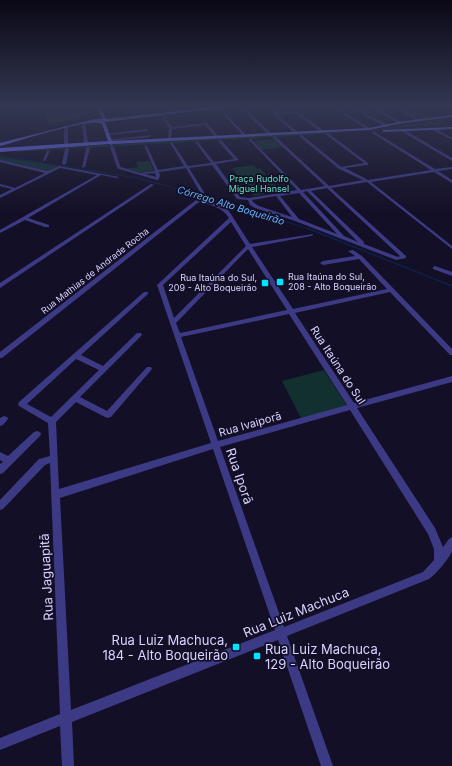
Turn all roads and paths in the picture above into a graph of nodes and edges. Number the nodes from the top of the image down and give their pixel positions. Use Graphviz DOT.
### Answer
graph roads {
  1 [pos="16,141"];
  2 [pos="67,141"];
  3 [pos="86,141"];
  4 [pos="110,141"];
  5 [pos="127,141"];
  6 [pos="191,141"];
  7 [pos="206,141"];
  8 [pos="220,141"];
  9 [pos="252,141"];
  10 [pos="277,141"];
  11 [pos="307,141"];
  12 [pos="335,141"];
  13 [pos="388,141"];
  14 [pos="420,141"];
  15 [pos="171,142"];
  16 [pos="197,142"];
  17 [pos="111,144"];
  18 [pos="0,145"];
  19 [pos="87,146"];
  20 [pos="145,146"];
  21 [pos="67,148"];
  22 [pos="0,150"];
  23 [pos="11,151"];
  24 [pos="48,151"];
  25 [pos="0,153"];
  26 [pos="44,160"];
  27 [pos="452,160"];
  28 [pos="0,161"];
  29 [pos="64,164"];
  30 [pos="213,164"];
  31 [pos="83,167"];
  32 [pos="187,167"];
  33 [pos="340,168"];
  34 [pos="452,168"];
  35 [pos="434,171"];
  36 [pos="48,172"];
  37 [pos="157,172"];
  38 [pos="139,174"];
  39 [pos="100,175"];
  40 [pos="117,177"];
  41 [pos="368,181"];
  42 [pos="452,182"];
  43 [pos="0,185"];
  44 [pos="152,185"];
  45 [pos="328,187"];
  46 [pos="15,189"];
  47 [pos="308,190"];
  48 [pos="300,191"];
  49 [pos="276,195"];
  50 [pos="0,197"];
  51 [pos="200,199"];
  52 [pos="249,199"];
  53 [pos="24,218"];
  54 [pos="231,219"];
  55 [pos="297,220"];
  56 [pos="47,226"];
  57 [pos="0,232"];
  58 [pos="311,235"];
  59 [pos="344,238"];
  60 [pos="249,246"];
  61 [pos="365,246"];
  62 [pos="452,248"];
  63 [pos="351,251"];
  64 [pos="360,257"];
  65 [pos="323,263"];
  66 [pos="435,268"];
  67 [pos="452,274"];
  68 [pos="0,286"];
  69 [pos="391,290"];
  70 [pos="146,293"];
  71 [pos="290,311"];
  72 [pos="173,323"];
  73 [pos="139,335"];
  74 [pos="178,336"];
  75 [pos="452,353"];
  76 [pos="0,356"];
  77 [pos="76,356"];
  78 [pos="104,370"];
  79 [pos="149,370"];
  80 [pos="452,379"];
  81 [pos="75,398"];
  82 [pos="352,407"];
  83 [pos="52,421"];
  84 [pos="37,434"];
  85 [pos="216,445"];
  86 [pos="0,456"];
  87 [pos="54,458"];
  88 [pos="9,462"];
  89 [pos="0,470"];
  90 [pos="55,495"];
  91 [pos="0,506"];
  92 [pos="452,542"];
  93 [pos="439,560"];
  94 [pos="281,633"];
  95 [pos="66,718"];
  96 [pos="0,744"];
  97 [pos="68,766"];
  98 [pos="327,766"];
  1 -- 18 [label="main road"];
  2 -- 21 [label="street"];
  3 -- 19 [label="street"];
  4 -- 17 [label="main road"];
  5 -- 17 [label="street"];
  6 -- 15 [label="main road"];
  7 -- 16 [label="main road"];
  8 -- 30 [label="street"];
  9 -- 48 [label="street"];
  10 -- 45 [label="street"];
  11 -- 33 [label="street"];
  12 -- 33 [label="street"];
  13 -- 35 [label="street"];
  14 -- 27 [label="street"];
  15 -- 16 [label="main road"];
  15 -- 17 [label="main road"];
  15 -- 20 [label="main road"];
  15 -- 32 [label="street"];
  16 -- 30 [label="street"];
  17 -- 19 [label="main road"];
  17 -- 20 [label="main road"];
  17 -- 21 [label="main road"];
  17 -- 38 [label="street"];
  19 -- 21 [label="main road"];
  19 -- 31 [label="street"];
  20 -- 37 [label="street"];
  21 -- 23 [label="main road"];
  21 -- 24 [label="main road"];
  21 -- 29 [label="street"];
  22 -- 23 [label="main road"];
  23 -- 24 [label="main road"];
  23 -- 25 [label="main road"];
  24 -- 26 [label="street"];
  28 -- 36 [label="street"];
  30 -- 32 [label="street"];
  30 -- 52 [label="street"];
  32 -- 37 [label="street"];
  32 -- 51 [label="street"];
  33 -- 41 [label="street"];
  34 -- 35 [label="street"];
  35 -- 41 [label="street"];
  35 -- 42 [label="street"];
  36 -- 39 [label="street"];
  36 -- 46 [label="street"];
  37 -- 38 [label="street"];
  37 -- 38 [label="street"];
  39 -- 40 [label="street"];
  39 -- 53 [label="street"];
  41 -- 45 [label="street"];
  41 -- 62 [label="street"];
  43 -- 46 [label="street"];
  44 -- 68 [label="street"];
  45 -- 47 [label="street"];
  45 -- 61 [label="street"];
  46 -- 50 [label="street"];
  47 -- 48 [label="street"];
  47 -- 61 [label="street"];
  48 -- 49 [label="street"];
  48 -- 59 [label="street"];
  49 -- 52 [label="street"];
  49 -- 55 [label="street"];
  51 -- 54 [label="street, Rua Itaúna do Sul"];
  51 -- 76 [label="street, Rua Mathias de Andrade Rocha"];
  52 -- 55 [label="street"];
  53 -- 56 [label="street"];
  53 -- 57 [label="street"];
  54 -- 60 [label="street, Rua Itaúna do Sul"];
  54 -- 72 [label="street, Rua Iporã"];
  55 -- 59 [label="street"];
  58 -- 60 [label="street"];
  59 -- 61 [label="street"];
  60 -- 71 [label="street, Rua Itaúna do Sul"];
  60 -- 72 [label="street"];
  63 -- 64 [label="street"];
  64 -- 65 [label="street"];
  64 -- 69 [label="street"];
  66 -- 67 [label="street"];
  69 -- 71 [label="street"];
  69 -- 75 [label="street"];
  70 -- 77 [label="street"];
  71 -- 74 [label="street"];
  71 -- 82 [label="street, Rua Itaúna do Sul"];
  72 -- 74 [label="street, Rua Iporã"];
  73 -- 78 [label="street"];
  74 -- 85 [label="street, Rua Iporã"];
  77 -- 78 [label="street"];
  77 -- 83 [label="street"];
  78 -- 81 [label="street"];
  79 -- 81 [label="street"];
  80 -- 82 [label="street, Rua Ivaiporã"];
  81 -- 83 [label="street"];
  82 -- 85 [label="street, Rua Ivaiporã"];
  82 -- 93 [label="street, Rua Itaúna do Sul"];
  83 -- 87 [label="street, Rua Jaguapitã"];
  84 -- 88 [label="street"];
  85 -- 90 [label="street, Rua Ivaiporã"];
  85 -- 94 [label="street, Rua Iporã"];
  86 -- 88 [label="street"];
  87 -- 90 [label="street, Rua Jaguapitã"];
  87 -- 91 [label="street"];
  88 -- 89 [label="street"];
  90 -- 95 [label="street, Rua Jaguapitã"];
  92 -- 93 [label="street, Rua Luiz Machuca"];
  93 -- 94 [label="street, Rua Luiz Machuca"];
  94 -- 95 [label="street, Rua Luiz Machuca"];
  94 -- 98 [label="street, Rua Iporã"];
  95 -- 96 [label="street, Rua Luiz Machuca"];
  95 -- 97 [label="street, Rua Jaguapitã"];
}
